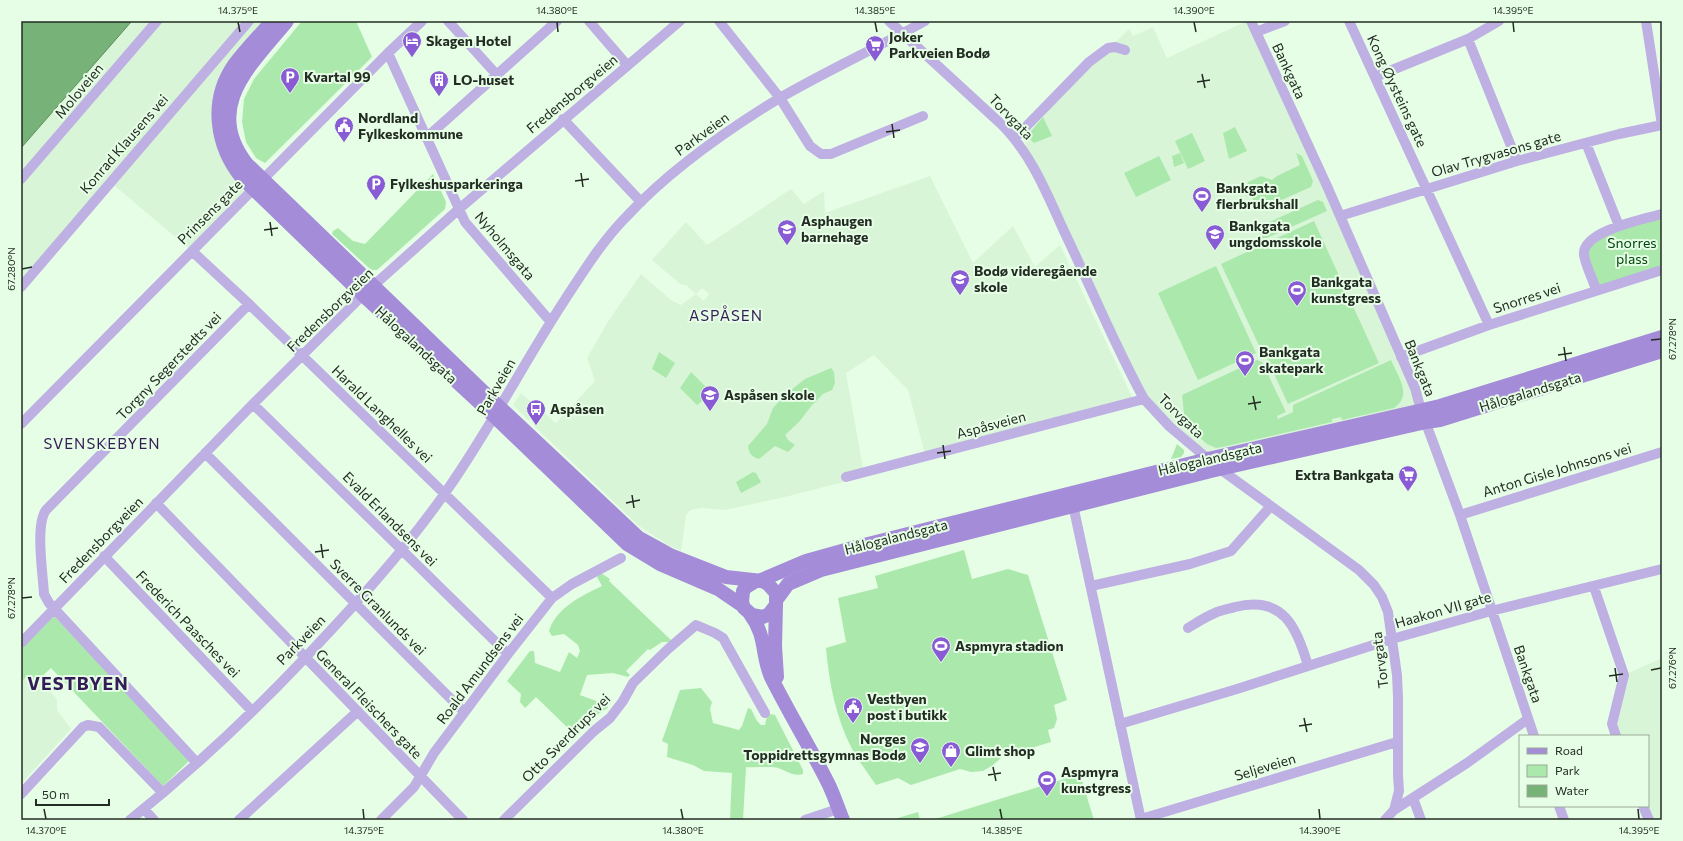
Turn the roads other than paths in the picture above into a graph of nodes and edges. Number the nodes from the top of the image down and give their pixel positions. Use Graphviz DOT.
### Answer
graph roads {
  1 [pos="157,21"];
  2 [pos="249,21"];
  3 [pos="272,21"];
  4 [pos="287,21"];
  5 [pos="422,21"];
  6 [pos="448,21"];
  7 [pos="556,21"];
  8 [pos="589,21"];
  9 [pos="680,21"];
  10 [pos="719,21"];
  11 [pos="889,21"];
  12 [pos="926,21"];
  13 [pos="1251,21"];
  14 [pos="1285,21"];
  15 [pos="1349,21"];
  16 [pos="1499,21"];
  17 [pos="1646,21"];
  18 [pos="1256,32"];
  19 [pos="902,33"];
  20 [pos="1468,39"];
  21 [pos="1125,50"];
  22 [pos="388,53"];
  23 [pos="627,65"];
  24 [pos="497,74"];
  25 [pos="1375,77"];
  26 [pos="780,98"];
  27 [pos="923,116"];
  28 [pos="563,119"];
  29 [pos="1662,125"];
  30 [pos="426,138"];
  31 [pos="1015,138"];
  32 [pos="1586,143"];
  33 [pos="1517,161"];
  34 [pos="21,179"];
  35 [pos="258,184"];
  36 [pos="1426,188"];
  37 [pos="641,202"];
  38 [pos="459,209"];
  39 [pos="1662,214"];
  40 [pos="1340,216"];
  41 [pos="1619,226"];
  42 [pos="192,251"];
  43 [pos="1662,270"];
  44 [pos="21,286"];
  45 [pos="1596,290"];
  46 [pos="369,291"];
  47 [pos="249,304"];
  48 [pos="550,321"];
  49 [pos="1489,324"];
  50 [pos="1662,337"];
  51 [pos="1662,351"];
  52 [pos="302,356"];
  53 [pos="1402,357"];
  54 [pos="1144,399"];
  55 [pos="253,404"];
  56 [pos="498,413"];
  57 [pos="1424,416"];
  58 [pos="21,424"];
  59 [pos="1662,452"];
  60 [pos="205,453"];
  61 [pos="1208,459"];
  62 [pos="1220,469"];
  63 [pos="846,477"];
  64 [pos="444,494"];
  65 [pos="156,504"];
  66 [pos="1073,505"];
  67 [pos="1270,507"];
  68 [pos="1460,516"];
  69 [pos="401,550"];
  70 [pos="104,556"];
  71 [pos="621,558"];
  72 [pos="1662,569"];
  73 [pos="757,581"];
  74 [pos="1091,586"];
  75 [pos="1594,587"];
  76 [pos="552,598"];
  77 [pos="777,602"];
  78 [pos="356,604"];
  79 [pos="54,610"];
  80 [pos="746,610"];
  81 [pos="1491,611"];
  82 [pos="1188,628"];
  83 [pos="1392,639"];
  84 [pos="21,643"];
  85 [pos="508,654"];
  86 [pos="305,658"];
  87 [pos="1308,666"];
  88 [pos="777,687"];
  89 [pos="252,711"];
  90 [pos="358,711"];
  91 [pos="464,712"];
  92 [pos="765,713"];
  93 [pos="1528,720"];
  94 [pos="1120,724"];
  95 [pos="1534,735"];
  96 [pos="1616,735"];
  97 [pos="1398,742"];
  98 [pos="197,763"];
  99 [pos="420,776"];
  100 [pos="164,793"];
  101 [pos="21,794"];
  102 [pos="1413,798"];
  103 [pos="1559,807"];
  104 [pos="1643,807"];
  105 [pos="144,809"];
  106 [pos="1394,810"];
  107 [pos="841,815"];
  108 [pos="130,820"];
  109 [pos="154,820"];
  110 [pos="239,820"];
  111 [pos="381,820"];
  112 [pos="463,820"];
  113 [pos="504,820"];
  114 [pos="805,820"];
  115 [pos="1141,820"];
  116 [pos="1385,820"];
  117 [pos="1422,820"];
  118 [pos="1564,820"];
  119 [pos="1648,820"];
  1 -- 34 [label="street, Moloveien"];
  2 -- 44 [label="street, Konrad Klausens vei"];
  3 -- 35 [label="street, Hålogalandsgata"];
  4 -- 35 [label="street, Hålogalandsgata"];
  5 -- 22 [label="street, Prinsens gate"];
  6 -- 24 [label="street"];
  7 -- 24 [label="street"];
  8 -- 23 [label="street"];
  9 -- 23 [label="street, Fredensborgveien"];
  10 -- 26 [label="street"];
  11 -- 19 [label="street, Torvgata"];
  12 -- 19 [label="street, Parkveien"];
  13 -- 18 [label="street, Bankgata"];
  14 -- 18 [label="street"];
  15 -- 25 [label="street, Kong Øysteins gate"];
  16 -- 20 [label="street"];
  17 -- 29 [label="street"];
  18 -- 40 [label="street, Bankgata"];
  19 -- 26 [label="street, Parkveien"];
  19 -- 31 [label="street, Torvgata"];
  20 -- 25 [label="street"];
  20 -- 33 [label="street"];
  21 -- 31 [label="street"];
  22 -- 30 [label="street, Nyholmsgata"];
  22 -- 35 [label="street, Prinsens gate"];
  23 -- 28 [label="street, Fredensborgveien"];
  24 -- 30 [label="street"];
  25 -- 36 [label="street, Kong Øysteins gate"];
  26 -- 27 [label="street"];
  26 -- 37 [label="street, Parkveien"];
  28 -- 37 [label="street"];
  28 -- 38 [label="street, Fredensborgveien"];
  29 -- 32 [label="street, Olav Trygvasons gate"];
  30 -- 38 [label="street, Nyholmsgata"];
  31 -- 54 [label="street, Torvgata"];
  32 -- 33 [label="street, Olav Trygvasons gate"];
  32 -- 41 [label="street"];
  33 -- 36 [label="street, Olav Trygvasons gate"];
  35 -- 42 [label="street, Prinsens gate"];
  35 -- 46 [label="street, Hålogalandsgata"];
  36 -- 40 [label="street, Olav Trygvasons gate"];
  36 -- 49 [label="street, Kong Øysteins gate"];
  37 -- 48 [label="street, Parkveien"];
  38 -- 46 [label="street, Fredensborgveien"];
  38 -- 48 [label="street, Nyholmsgata"];
  39 -- 41 [label="street"];
  40 -- 53 [label="street, Bankgata"];
  41 -- 45 [label="street"];
  42 -- 47 [label="street, Harald Langhelles vei"];
  42 -- 58 [label="street, Prinsens gate"];
  43 -- 45 [label="street, Snorres vei"];
  45 -- 49 [label="street, Snorres vei"];
  46 -- 52 [label="street, Fredensborgveien"];
  46 -- 56 [label="street, Hålogalandsgata"];
  47 -- 52 [label="street, Harald Langhelles vei"];
  47 -- 79 [label="street, Torgny Segerstedts vei"];
  48 -- 56 [label="street, Parkveien"];
  49 -- 53 [label="street, Snorres vei"];
  50 -- 57 [label="street, Hålogalandsgata"];
  51 -- 57 [label="street, Hålogalandsgata"];
  52 -- 55 [label="street, Fredensborgveien"];
  52 -- 64 [label="street, Harald Langhelles vei"];
  53 -- 57 [label="street, Bankgata"];
  54 -- 61 [label="street, Torvgata"];
  54 -- 63 [label="street, Aspåsveien"];
  55 -- 60 [label="street, Fredensborgveien"];
  55 -- 69 [label="street, Evald Erlandsens vei"];
  56 -- 64 [label="street, Parkveien"];
  56 -- 73 [label="street, Hålogalandsgata"];
  56 -- 80 [label="street, Hålogalandsgata"];
  57 -- 61 [label="street, Hålogalandsgata"];
  57 -- 62 [label="street, Hålogalandsgata"];
  57 -- 68 [label="street, Bankgata"];
  59 -- 68 [label="street, Anton Gisle Johnsons vei"];
  60 -- 65 [label="street, Fredensborgveien"];
  60 -- 78 [label="street, Sverre Granlunds vei"];
  61 -- 62 [label="street, Torvgata"];
  61 -- 73 [label="street, Hålogalandsgata"];
  62 -- 66 [label="street, Hålogalandsgata"];
  62 -- 67 [label="street, Torvgata"];
  64 -- 69 [label="street, Parkveien"];
  64 -- 76 [label="street, Harald Langhelles vei"];
  65 -- 70 [label="street, Fredensborgveien"];
  65 -- 86 [label="street, General Fleischers gate"];
  66 -- 74 [label="street"];
  66 -- 77 [label="street, Hålogalandsgata"];
  67 -- 74 [label="street"];
  67 -- 83 [label="street, Torvgata"];
  68 -- 81 [label="street, Bankgata"];
  69 -- 78 [label="street, Parkveien"];
  69 -- 85 [label="street, Evald Erlandsens vei"];
  70 -- 79 [label="street, Fredensborgveien"];
  70 -- 89 [label="street, Frederich Paasches vei"];
  71 -- 76 [label="street, Roald Amundsens vei"];
  72 -- 75 [label="street, Haakon VII gate"];
  73 -- 77 [label="street, Hålogalandsgata"];
  73 -- 80 [label="street, Hålogalandsgata"];
  74 -- 94 [label="street"];
  75 -- 81 [label="street, Haakon VII gate"];
  75 -- 96 [label="street"];
  76 -- 85 [label="street, Roald Amundsens vei"];
  77 -- 80 [label="street, Hålogalandsgata"];
  77 -- 88 [label="street"];
  78 -- 86 [label="street, Parkveien"];
  78 -- 91 [label="street, Sverre Granlunds vei"];
  79 -- 84 [label="street, Fredensborgveien"];
  79 -- 98 [label="street, Torgny Segerstedts vei"];
  80 -- 88 [label="street"];
  81 -- 83 [label="street, Haakon VII gate"];
  81 -- 93 [label="street, Bankgata"];
  82 -- 87 [label="street"];
  83 -- 87 [label="street, Haakon VII gate"];
  83 -- 97 [label="street, Torvgata"];
  85 -- 91 [label="street, Roald Amundsens vei"];
  86 -- 89 [label="street, Parkveien"];
  86 -- 90 [label="street, General Fleischers gate"];
  87 -- 94 [label="street, Haakon VII gate"];
  88 -- 107 [label="street"];
  89 -- 98 [label="street, Parkveien"];
  90 -- 99 [label="street, General Fleischers gate"];
  90 -- 110 [label="street"];
  91 -- 99 [label="street, Roald Amundsens vei"];
  92 -- 113 [label="street, Otto Sverdrups vei"];
  93 -- 95 [label="street, Bankgata"];
  93 -- 102 [label="street"];
  94 -- 115 [label="street"];
  97 -- 106 [label="street, Torvgata"];
  97 -- 115 [label="street, Seljeveien"];
  98 -- 100 [label="street, Parkveien"];
  99 -- 111 [label="street, Roald Amundsens vei"];
  99 -- 112 [label="street, General Fleischers gate"];
  100 -- 101 [label="street"];
  100 -- 105 [label="street, Parkveien"];
  102 -- 106 [label="street"];
  102 -- 117 [label="street"];
  103 -- 118 [label="street"];
  104 -- 119 [label="street"];
  105 -- 108 [label="street, Parkveien"];
  105 -- 109 [label="street"];
  106 -- 116 [label="street, Torvgata"];
  107 -- 114 [label="street"];
}
